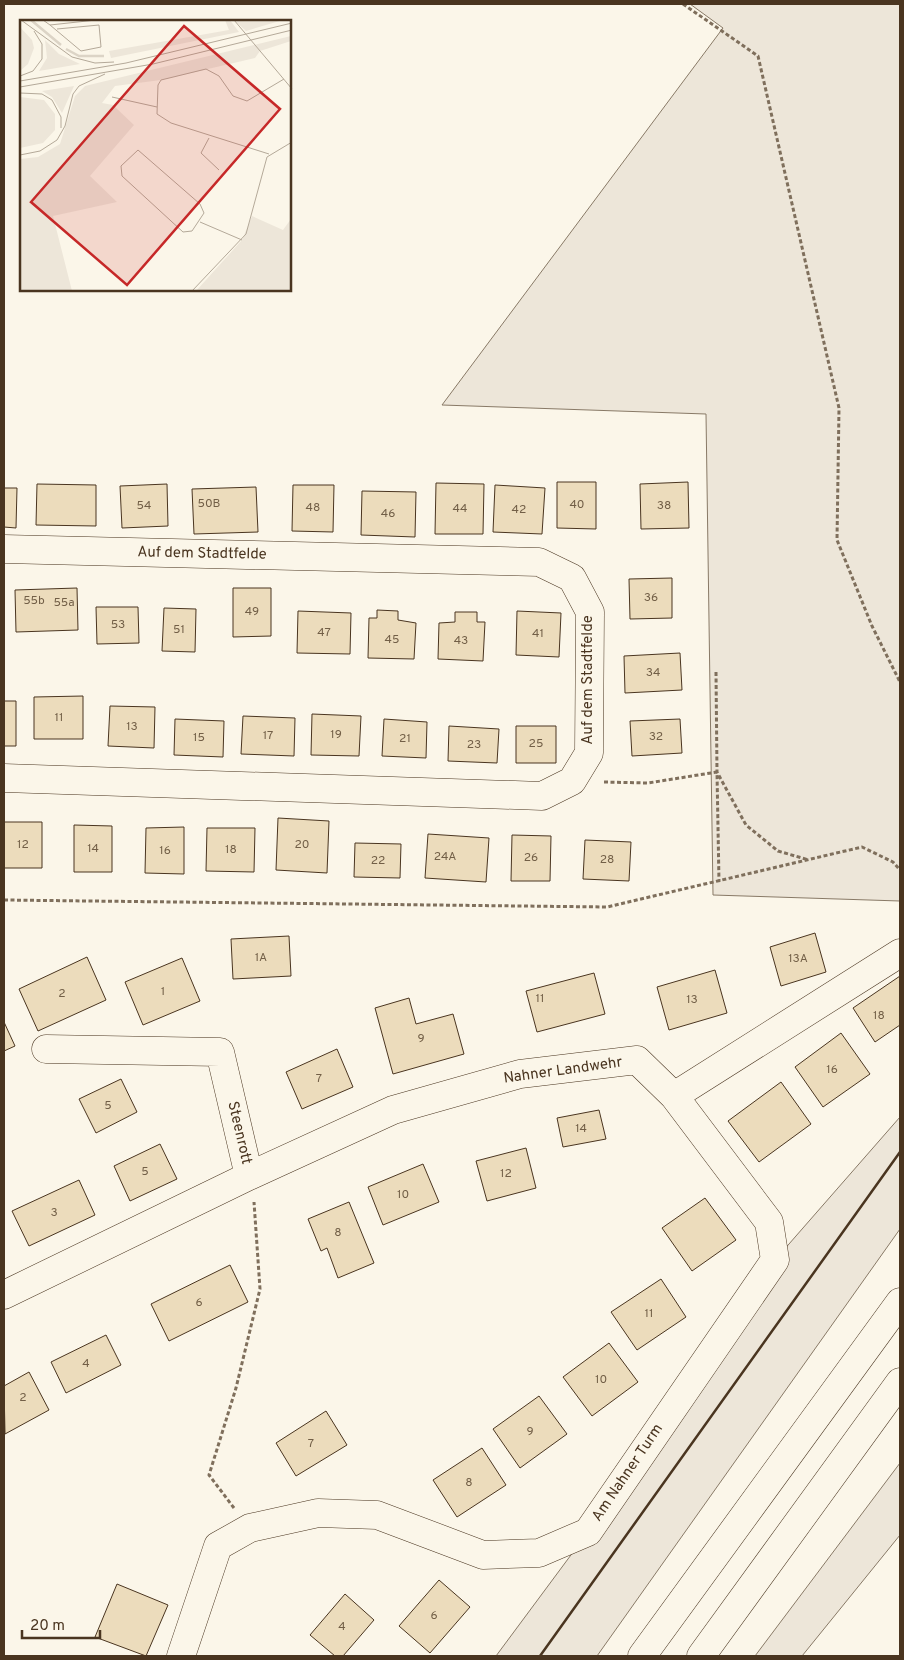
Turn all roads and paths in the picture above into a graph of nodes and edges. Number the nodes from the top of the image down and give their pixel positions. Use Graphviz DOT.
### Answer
graph roads {
  1 [pos="683,4"];
  2 [pos="4,549"];
  3 [pos="716,672"];
  4 [pos="900,682"];
  5 [pos="717,772"];
  6 [pos="4,778"];
  7 [pos="572,781"];
  8 [pos="809,860"];
  9 [pos="900,870"];
  10 [pos="719,882"];
  11 [pos="4,900"];
  12 [pos="900,953"];
  13 [pos="46,1049"];
  14 [pos="674,1096"];
  15 [pos="249,1176"];
  16 [pos="4,1295"];
  17 [pos="900,1302"];
  18 [pos="900,1382"];
  19 [pos="250,1528"];
  20 [pos="181,1656"];
  21 [pos="642,1656"];
  22 [pos="701,1656"];
  1 -- 4 [label="path"];
  2 -- 7 [label="main road, Auf dem Stadtfelde"];
  3 -- 5 [label="path"];
  5 -- 7 [label="path"];
  5 -- 8 [label="path"];
  5 -- 10 [label="path"];
  6 -- 7 [label="main road"];
  8 -- 9 [label="path"];
  8 -- 10 [label="path"];
  10 -- 11 [label="path"];
  12 -- 14 [label="main road"];
  13 -- 15 [label="main road, Steenrott"];
  14 -- 15 [label="main road, Nahner Landwehr"];
  14 -- 19 [label="main road, Am Nahner Turm"];
  15 -- 16 [label="main road, Steenrott"];
  15 -- 19 [label="path"];
  17 -- 21 [label="main road"];
  18 -- 22 [label="main road"];
  19 -- 20 [label="main road, Am Nahner Turm"];
}
